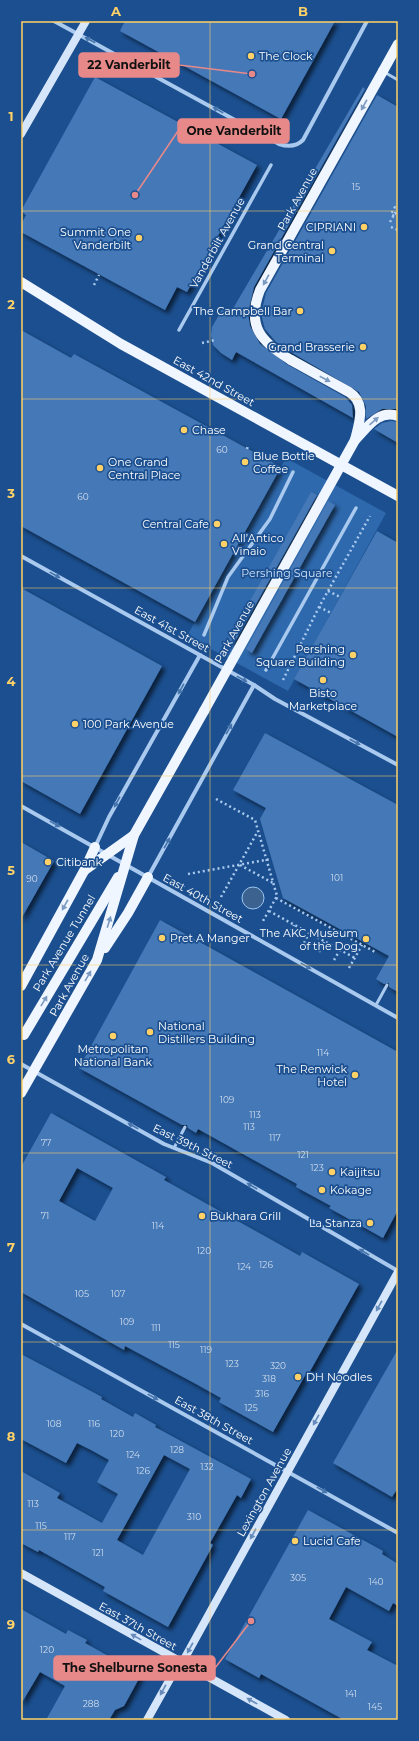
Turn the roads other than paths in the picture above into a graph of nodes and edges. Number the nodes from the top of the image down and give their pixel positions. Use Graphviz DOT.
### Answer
graph roads {
  1 [pos="54,21"];
  2 [pos="86,21"];
  3 [pos="367,21"];
  4 [pos="78,34"];
  5 [pos="398,44"];
  6 [pos="383,71"];
  7 [pos="398,80"];
  8 [pos="21,134"];
  9 [pos="271,165"];
  10 [pos="21,282"];
  11 [pos="179,330"];
  12 [pos="398,416"];
  13 [pos="355,440"];
  14 [pos="293,472"];
  15 [pos="398,496"];
  16 [pos="356,508"];
  17 [pos="21,556"];
  18 [pos="204,636"];
  19 [pos="200,655"];
  20 [pos="266,670"];
  21 [pos="254,685"];
  22 [pos="398,765"];
  23 [pos="21,806"];
  24 [pos="134,835"];
  25 [pos="95,847"];
  26 [pos="107,854"];
  27 [pos="126,865"];
  28 [pos="84,871"];
  29 [pos="148,877"];
  30 [pos="98,960"];
  31 [pos="21,986"];
  32 [pos="387,986"];
  33 [pos="376,1005"];
  34 [pos="398,1018"];
  35 [pos="24,1035"];
  36 [pos="21,1064"];
  37 [pos="34,1071"];
  38 [pos="21,1093"];
  39 [pos="185,1127"];
  40 [pos="174,1148"];
  41 [pos="398,1272"];
  42 [pos="21,1324"];
  43 [pos="288,1472"];
  44 [pos="398,1533"];
  45 [pos="21,1573"];
  46 [pos="182,1662"];
  47 [pos="147,1720"];
  48 [pos="286,1720"];
  1 -- 4 [label="street"];
  2 -- 4 [label="main road"];
  3 -- 4 [label="street, one-way"];
  4 -- 8 [label="main road"];
  5 -- 6 [label="main road, Park Avenue"];
  6 -- 7 [label="lane"];
  6 -- 13 [label="main road, Park Avenue, one-way, bridge"];
  9 -- 11 [label="street, Vanderbilt Avenue"];
  10 -- 15 [label="main road, East 42nd Street"];
  13 -- 12 [label="main road, Park Avenue, one-way, bridge"];
  13 -- 24 [label="main road, Park Avenue, bridge"];
  14 -- 18 [label="street"];
  16 -- 20 [label="street"];
  17 -- 19 [label="street, East 41st Street, one-way"];
  19 -- 21 [label="street, East 41st Street, one-way"];
  19 -- 25 [label="street, Park Avenue, one-way"];
  21 -- 22 [label="street, East 41st Street, one-way"];
  29 -- 21 [label="street, one-way"];
  23 -- 25 [label="street, East 40th Street, one-way"];
  24 -- 26 [label="main road, Park Avenue"];
  24 -- 27 [label="main road, Park Avenue"];
  25 -- 26 [label="street, East 40th Street"];
  25 -- 28 [label="main road"];
  26 -- 27 [label="street, East 40th Street"];
  26 -- 28 [label="main road, Park Avenue"];
  27 -- 29 [label="street, East 40th Street"];
  30 -- 27 [label="main road, Park Avenue, one-way"];
  35 -- 27 [label="main road, Park Avenue Tunnel, one-way"];
  28 -- 31 [label="main road, Park Avenue, one-way"];
  29 -- 30 [label="main road"];
  29 -- 33 [label="street, East 40th Street, one-way"];
  37 -- 30 [label="main road, Park Avenue, one-way"];
  32 -- 33 [label="lane"];
  33 -- 34 [label="street, East 40th Street"];
  36 -- 37 [label="street, East 39th Street"];
  37 -- 38 [label="main road, Park Avenue"];
  40 -- 37 [label="street, East 39th Street, one-way"];
  39 -- 40 [label="lane"];
  41 -- 40 [label="street, East 39th Street, one-way"];
  41 -- 43 [label="main road, Lexington Avenue, one-way"];
  42 -- 43 [label="street, East 38th Street, one-way"];
  43 -- 44 [label="street, East 38th Street, one-way"];
  43 -- 46 [label="main road, Lexington Avenue, one-way"];
  46 -- 45 [label="main road, East 37th Street, one-way"];
  46 -- 47 [label="main road, Lexington Avenue, one-way"];
  48 -- 46 [label="main road, East 37th Street, one-way"];
}
